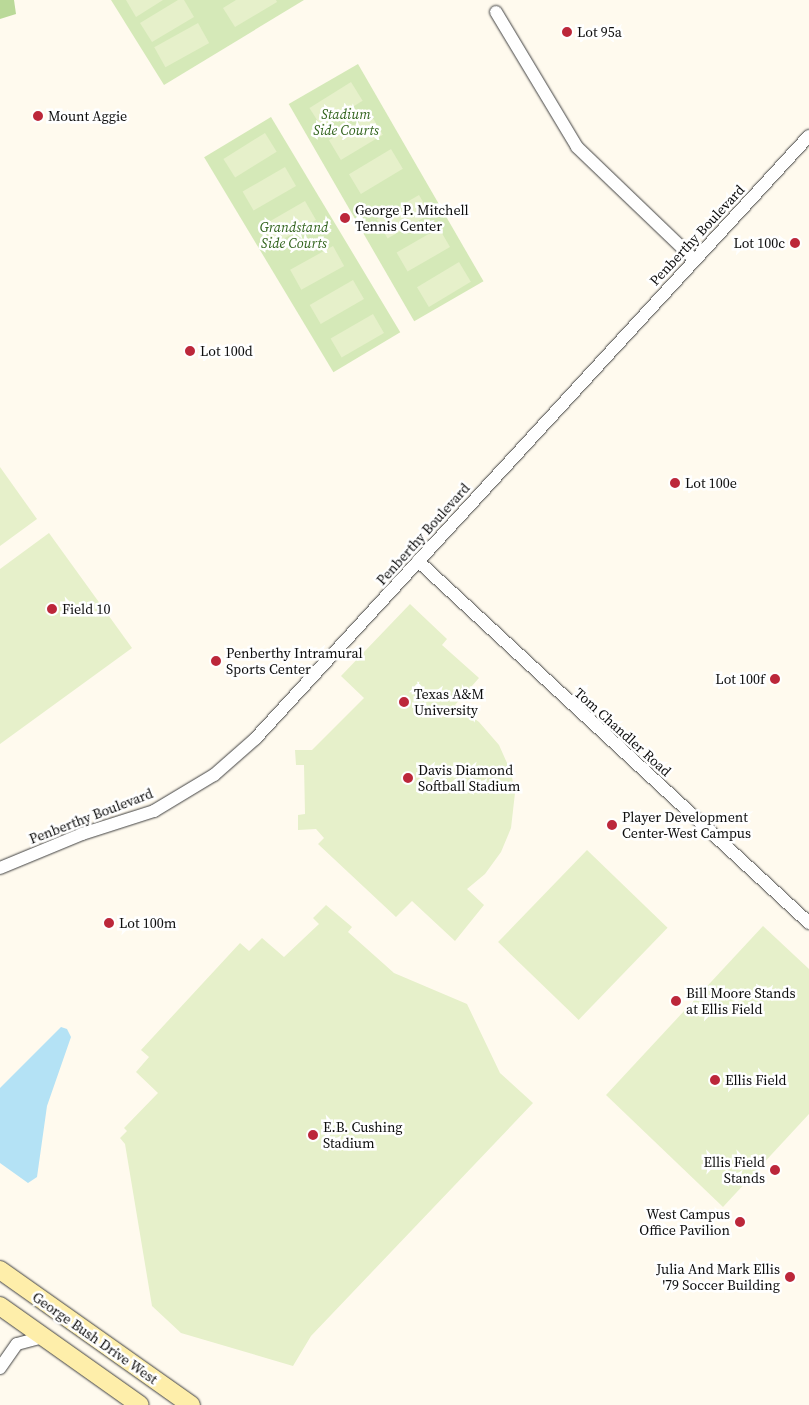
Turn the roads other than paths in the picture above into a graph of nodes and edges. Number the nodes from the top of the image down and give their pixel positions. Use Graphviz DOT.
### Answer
graph roads {
  1 [pos="496,12"];
  2 [pos="809,136"];
  3 [pos="695,260"];
  4 [pos="418,561"];
  5 [pos="0,868"];
  6 [pos="809,923"];
  7 [pos="0,1270"];
  8 [pos="0,1306"];
  9 [pos="44,1337"];
  10 [pos="0,1368"];
  11 [pos="140,1405"];
  12 [pos="191,1405"];
  1 -- 3 [label="street"];
  2 -- 3 [label="street, Penberthy Boulevard"];
  3 -- 4 [label="street, Penberthy Boulevard"];
  4 -- 5 [label="street, Penberthy Boulevard"];
  4 -- 6 [label="street, Tom Chandler Road"];
  7 -- 12 [label="main road, George Bush Drive West"];
  8 -- 9 [label="main road, George Bush Drive West"];
  9 -- 10 [label="street"];
  9 -- 11 [label="main road, George Bush Drive West"];
}
